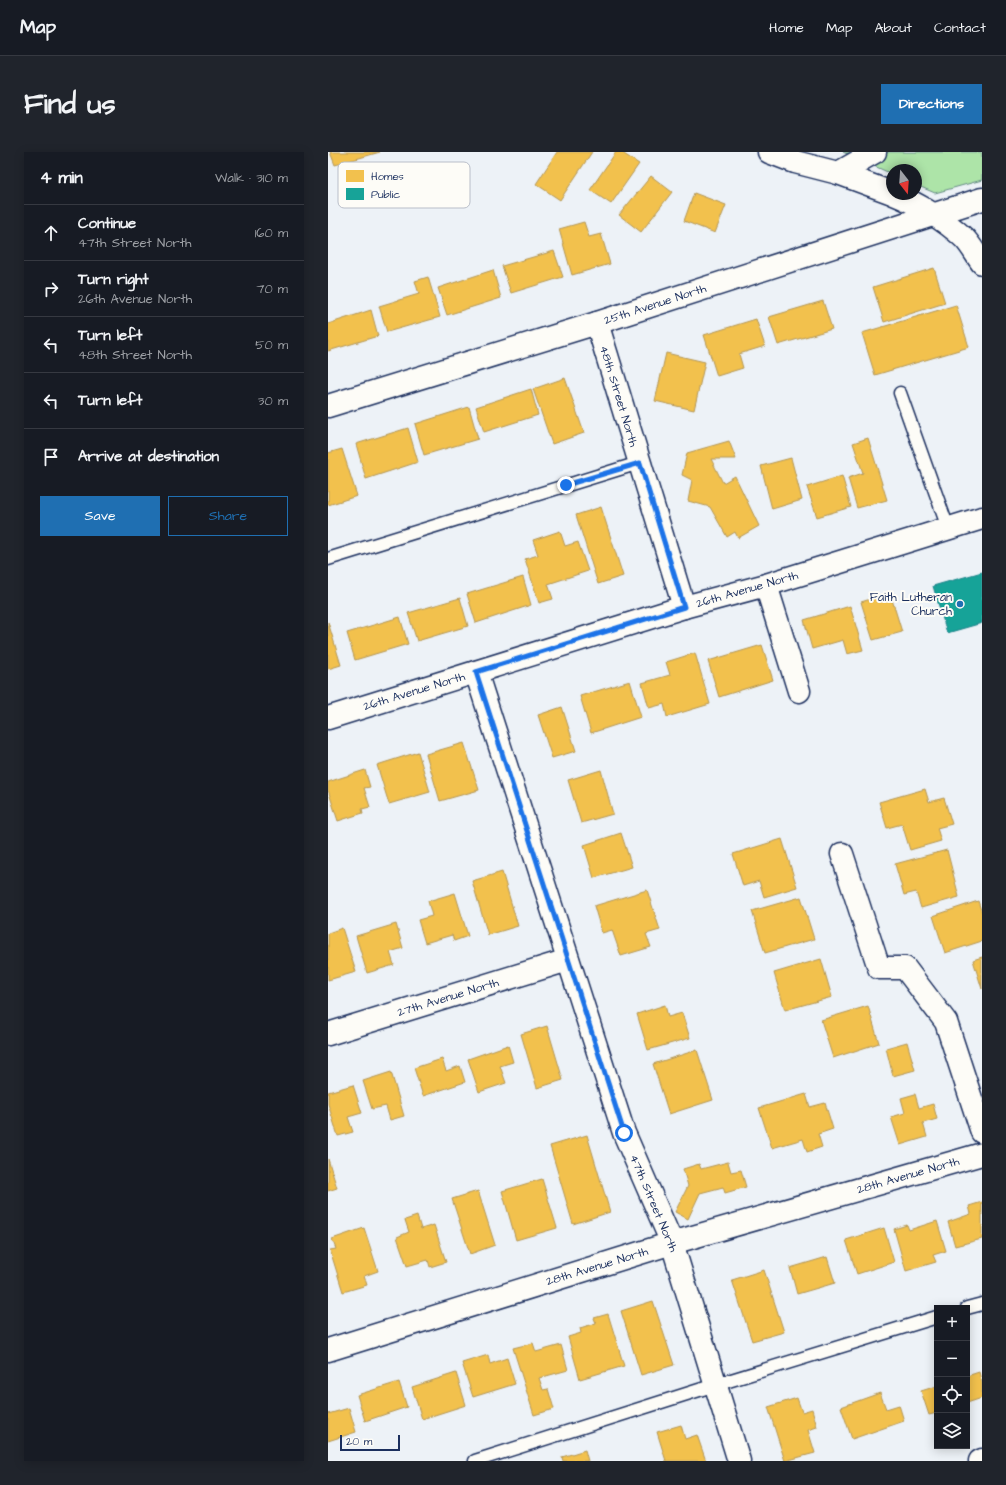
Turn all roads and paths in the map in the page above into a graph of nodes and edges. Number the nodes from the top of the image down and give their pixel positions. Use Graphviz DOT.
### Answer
graph roads {
  1 [pos="769,152"];
  2 [pos="875,152"];
  3 [pos="838,173"];
  4 [pos="886,191"];
  5 [pos="907,200"];
  6 [pos="982,200"];
  7 [pos="934,215"];
  8 [pos="982,263"];
  9 [pos="597,323"];
  10 [pos="900,393"];
  11 [pos="328,406"];
  12 [pos="640,463"];
  13 [pos="982,518"];
  14 [pos="948,528"];
  15 [pos="328,559"];
  16 [pos="766,585"];
  17 [pos="684,607"];
  18 [pos="476,672"];
  19 [pos="799,691"];
  20 [pos="328,718"];
  21 [pos="842,854"];
  22 [pos="568,960"];
  23 [pos="328,1034"];
  24 [pos="982,1132"];
  25 [pos="982,1154"];
  26 [pos="672,1243"];
  27 [pos="982,1304"];
  28 [pos="970,1307"];
  29 [pos="934,1318"];
  30 [pos="328,1350"];
  31 [pos="715,1385"];
  32 [pos="475,1461"];
  33 [pos="739,1461"];
  1 -- 3 [label="street"];
  2 -- 3 [label="street"];
  3 -- 4 [label="street"];
  5 -- 7 [label="street"];
  6 -- 7 [label="street, 25th Avenue North"];
  7 -- 8 [label="street"];
  7 -- 9 [label="street, 25th Avenue North"];
  9 -- 11 [label="street, 25th Avenue North"];
  9 -- 12 [label="street, 48th Street North"];
  10 -- 14 [label="lane"];
  12 -- 15 [label="lane"];
  12 -- 17 [label="street, 48th Street North"];
  13 -- 14 [label="street, 26th Avenue North"];
  14 -- 16 [label="street, 26th Avenue North"];
  16 -- 17 [label="street, 26th Avenue North"];
  16 -- 19 [label="street"];
  17 -- 18 [label="street, 26th Avenue North"];
  18 -- 20 [label="street, 26th Avenue North"];
  18 -- 22 [label="street, 47th Street North"];
  21 -- 24 [label="street"];
  22 -- 23 [label="street, 27th Avenue North"];
  22 -- 26 [label="street, 47th Street North"];
  25 -- 26 [label="street, 28th Avenue North"];
  26 -- 30 [label="street, 28th Avenue North"];
  26 -- 31 [label="street, 47th Street North"];
  27 -- 28 [label="lane"];
  29 -- 31 [label="lane"];
  31 -- 32 [label="lane"];
  31 -- 33 [label="street, 47th Street North"];
}
